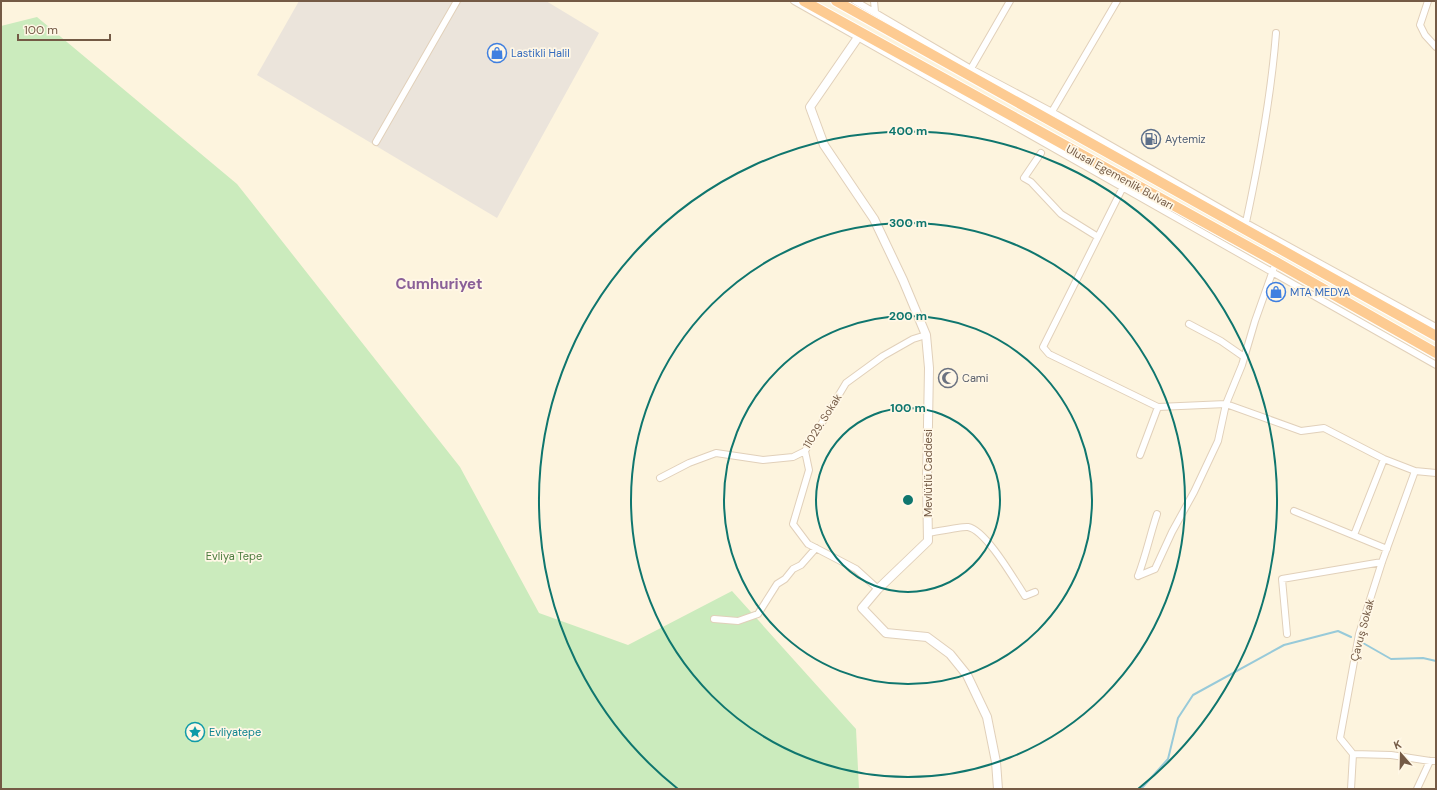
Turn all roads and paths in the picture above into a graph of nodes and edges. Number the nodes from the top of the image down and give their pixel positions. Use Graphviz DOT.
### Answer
graph roads {
  1 [pos="457,1"];
  2 [pos="794,1"];
  3 [pos="804,1"];
  4 [pos="836,1"];
  5 [pos="855,1"];
  6 [pos="874,1"];
  7 [pos="1010,1"];
  8 [pos="1117,1"];
  9 [pos="1428,1"];
  10 [pos="875,12"];
  11 [pos="1276,33"];
  12 [pos="859,35"];
  13 [pos="1436,46"];
  14 [pos="969,71"];
  15 [pos="1050,115"];
  16 [pos="376,142"];
  17 [pos="1041,153"];
  18 [pos="1123,187"];
  19 [pos="1245,226"];
  20 [pos="1098,237"];
  21 [pos="1283,250"];
  22 [pos="1274,267"];
  23 [pos="1189,324"];
  24 [pos="1436,327"];
  25 [pos="926,335"];
  26 [pos="1436,336"];
  27 [pos="1436,353"];
  28 [pos="1244,357"];
  29 [pos="1436,365"];
  30 [pos="1226,404"];
  31 [pos="1158,407"];
  32 [pos="805,451"];
  33 [pos="1140,454"];
  34 [pos="1384,460"];
  35 [pos="1415,471"];
  36 [pos="1436,473"];
  37 [pos="660,478"];
  38 [pos="1294,511"];
  39 [pos="1157,514"];
  40 [pos="928,533"];
  41 [pos="1354,535"];
  42 [pos="816,548"];
  43 [pos="1387,549"];
  44 [pos="1382,562"];
  45 [pos="878,589"];
  46 [pos="1035,592"];
  47 [pos="714,619"];
  48 [pos="1287,634"];
  49 [pos="1353,754"];
  50 [pos="1433,761"];
  51 [pos="998,789"];
  52 [pos="1351,789"];
  53 [pos="1417,789"];
  1 -- 16 [label="street"];
  2 -- 12 [label="street"];
  3 -- 12 [label="highway, Ulusal Egemenlik Bulvarı"];
  4 -- 14 [label="highway, Ulusal Egemenlik Bulvarı"];
  5 -- 10 [label="street"];
  6 -- 10 [label="street"];
  7 -- 14 [label="street"];
  8 -- 15 [label="street"];
  9 -- 13 [label="street"];
  10 -- 14 [label="street"];
  11 -- 19 [label="street"];
  12 -- 18 [label="street"];
  12 -- 22 [label="highway, Ulusal Egemenlik Bulvarı"];
  12 -- 25 [label="street, Mevlütlü Caddesi"];
  14 -- 15 [label="highway, Ulusal Egemenlik Bulvarı"];
  15 -- 19 [label="highway, Ulusal Egemenlik Bulvarı"];
  17 -- 20 [label="street"];
  18 -- 20 [label="street"];
  18 -- 22 [label="street"];
  19 -- 21 [label="highway, Ulusal Egemenlik Bulvarı"];
  19 -- 24 [label="street"];
  20 -- 31 [label="street"];
  21 -- 22 [label="highway"];
  21 -- 26 [label="highway, Ulusal Egemenlik Bulvarı"];
  22 -- 27 [label="highway, Ulusal Egemenlik Bulvarı"];
  22 -- 28 [label="street"];
  22 -- 29 [label="street"];
  23 -- 28 [label="street"];
  25 -- 32 [label="street, 11029. Sokak"];
  25 -- 40 [label="street, Mevlütlü Caddesi"];
  28 -- 30 [label="street"];
  30 -- 31 [label="street"];
  30 -- 34 [label="street"];
  30 -- 39 [label="street"];
  31 -- 33 [label="street"];
  32 -- 37 [label="street, 11029. Sokak"];
  32 -- 42 [label="street"];
  34 -- 35 [label="street"];
  34 -- 41 [label="street"];
  35 -- 36 [label="street"];
  35 -- 43 [label="street, Çavuş Sokak"];
  38 -- 41 [label="street"];
  40 -- 45 [label="street, Mevlütlü Caddesi"];
  40 -- 46 [label="street"];
  41 -- 43 [label="street"];
  42 -- 45 [label="street"];
  42 -- 47 [label="street"];
  43 -- 44 [label="street, Çavuş Sokak"];
  44 -- 48 [label="street"];
  44 -- 49 [label="street, Çavuş Sokak"];
  45 -- 51 [label="street, Mevlütlü Caddesi"];
  49 -- 50 [label="street"];
  49 -- 52 [label="street"];
  50 -- 53 [label="street"];
}
